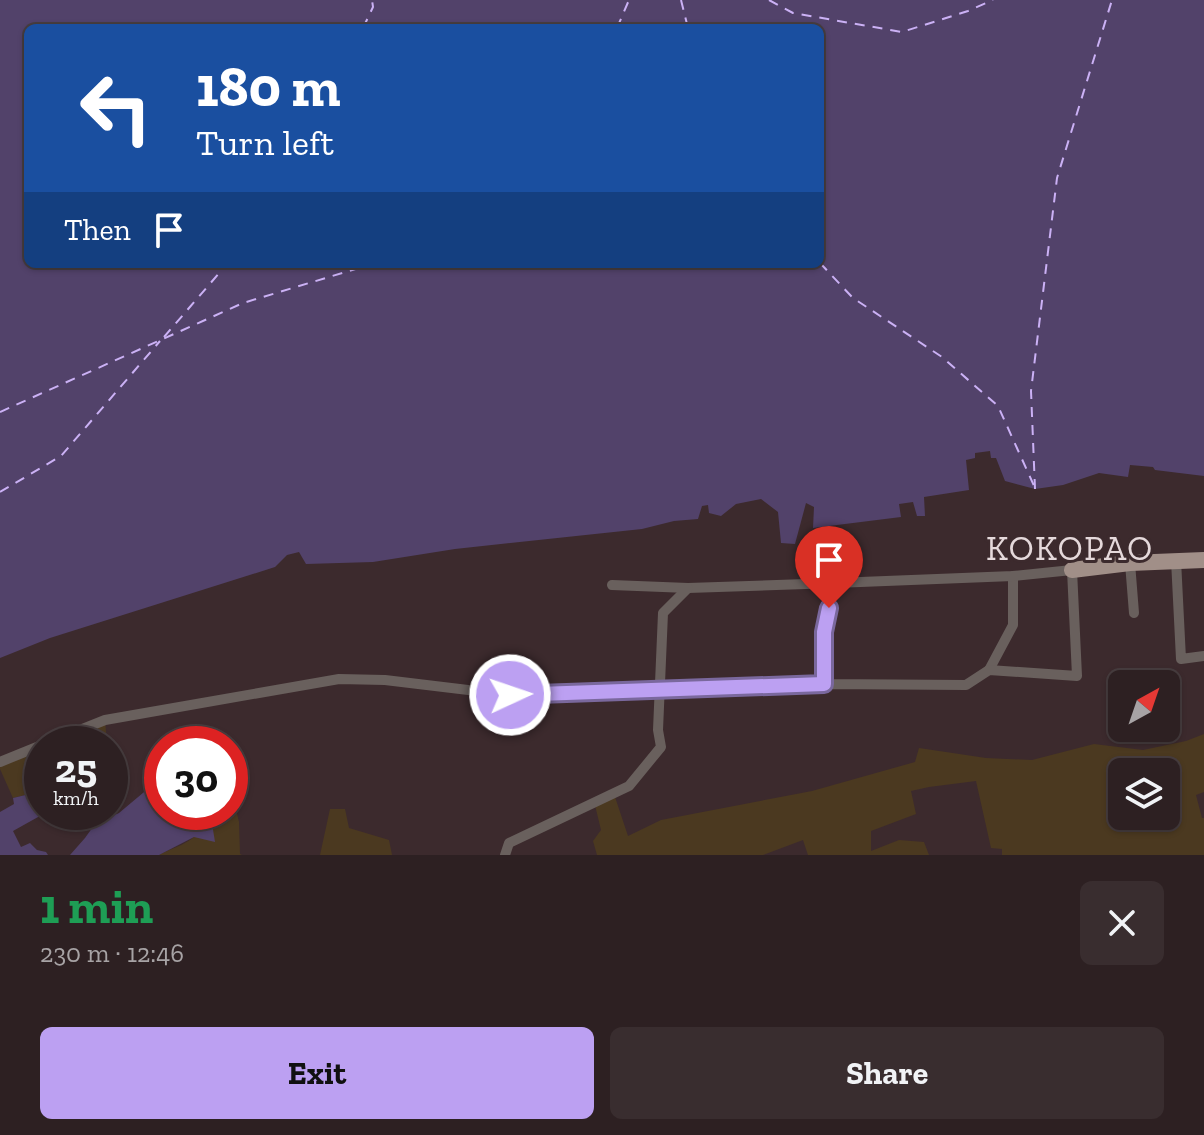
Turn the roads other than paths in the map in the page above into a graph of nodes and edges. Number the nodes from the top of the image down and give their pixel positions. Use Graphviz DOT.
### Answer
graph roads {
  1 [pos="1176,560"];
  2 [pos="1204,560"];
  3 [pos="1130,563"];
  4 [pos="1072,570"];
  5 [pos="1013,576"];
  6 [pos="835,583"];
  7 [pos="612,585"];
  8 [pos="688,588"];
  9 [pos="1134,613"];
  10 [pos="1204,656"];
  11 [pos="989,670"];
  12 [pos="824,684"];
  13 [pos="660,690"];
  14 [pos="90,726"];
  15 [pos="24,753"];
  16 [pos="0,762"];
  17 [pos="505,855"];
  1 -- 2 [label="main road"];
  1 -- 3 [label="main road"];
  1 -- 10 [label="street"];
  3 -- 4 [label="main road"];
  3 -- 9 [label="street"];
  4 -- 5 [label="street"];
  4 -- 11 [label="street"];
  5 -- 6 [label="street"];
  5 -- 11 [label="street"];
  6 -- 8 [label="street"];
  6 -- 12 [label="street"];
  7 -- 8 [label="street"];
  8 -- 13 [label="street"];
  11 -- 12 [label="street"];
  12 -- 13 [label="street"];
  13 -- 14 [label="street"];
  13 -- 17 [label="street"];
  15 -- 16 [label="street"];
}
